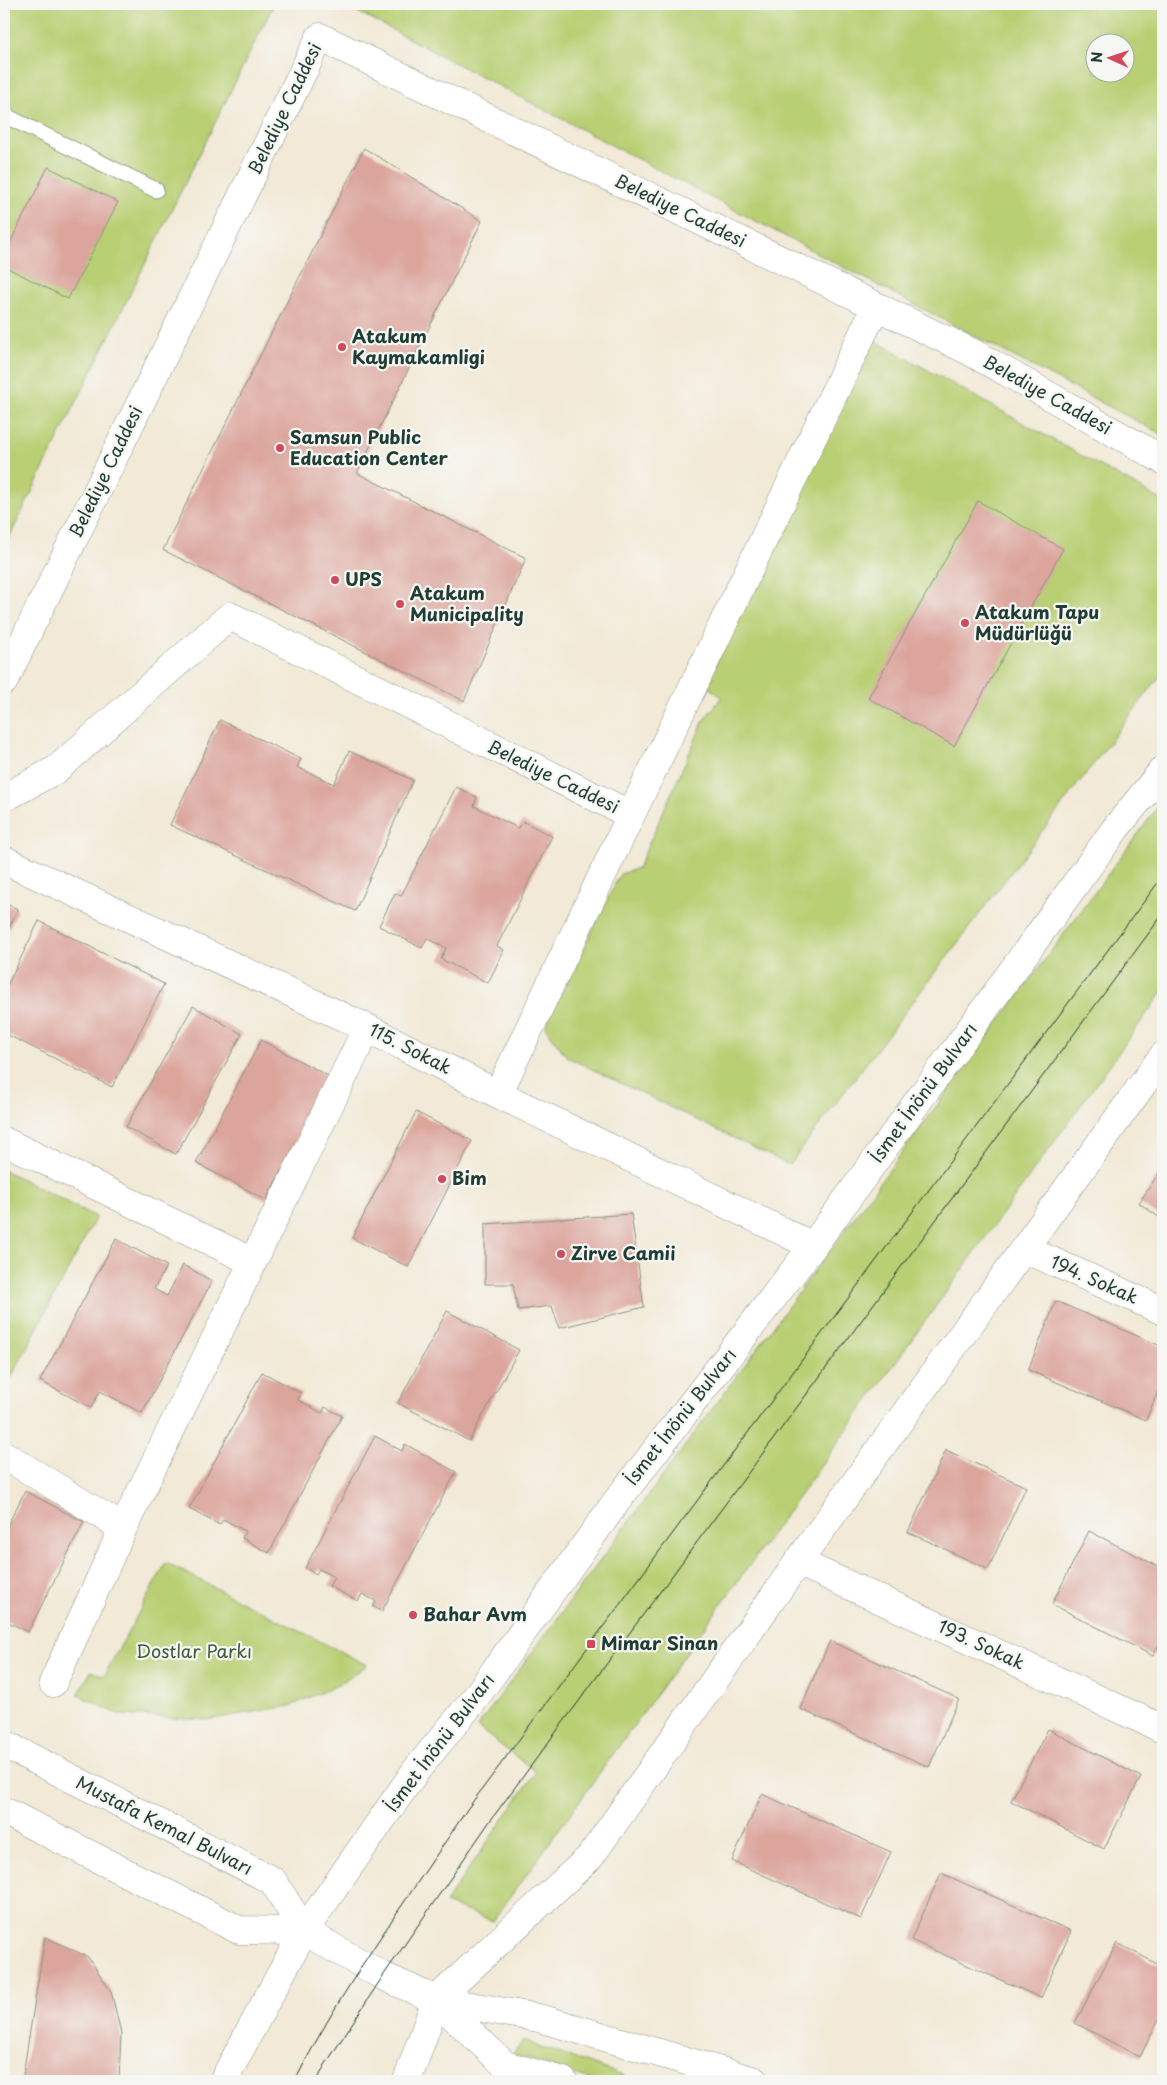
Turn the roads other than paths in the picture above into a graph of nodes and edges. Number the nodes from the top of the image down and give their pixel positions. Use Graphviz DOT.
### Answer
graph roads {
  1 [pos="4,115"];
  2 [pos="156,190"];
  3 [pos="876,306"];
  4 [pos="1163,460"];
  5 [pos="4,681"];
  6 [pos="1163,770"];
  7 [pos="4,798"];
  8 [pos="631,815"];
  9 [pos="4,860"];
  10 [pos="367,1028"];
  11 [pos="1163,1056"];
  12 [pos="498,1094"];
  13 [pos="4,1141"];
  14 [pos="813,1246"];
  15 [pos="1025,1249"];
  16 [pos="252,1262"];
  17 [pos="1163,1311"];
  18 [pos="4,1455"];
  19 [pos="123,1528"];
  20 [pos="798,1562"];
  21 [pos="53,1683"];
  22 [pos="1163,1729"];
  23 [pos="4,1744"];
  24 [pos="4,1811"];
  25 [pos="304,1931"];
  26 [pos="436,2000"];
  27 [pos="223,2081"];
  28 [pos="407,2081"];
  29 [pos="563,2081"];
  30 [pos="754,2081"];
  1 -- 2 [label="lane"];
  3 -- 4 [label="street, Belediye Caddesi"];
  3 -- 5 [label="street, Belediye Caddesi"];
  3 -- 8 [label="street, Belediye Caddesi"];
  6 -- 14 [label="street, İsmet İnönü Bulvarı"];
  7 -- 8 [label="street, Belediye Caddesi"];
  8 -- 12 [label="street"];
  9 -- 10 [label="street, 115. Sokak"];
  10 -- 12 [label="street, 115. Sokak"];
  10 -- 16 [label="street"];
  11 -- 15 [label="street"];
  12 -- 14 [label="street, 115. Sokak"];
  13 -- 16 [label="street"];
  14 -- 25 [label="street, İsmet İnönü Bulvarı"];
  15 -- 17 [label="street, 194. Sokak"];
  15 -- 20 [label="street"];
  16 -- 19 [label="street"];
  18 -- 19 [label="street"];
  19 -- 21 [label="street"];
  20 -- 22 [label="street, 193. Sokak"];
  20 -- 26 [label="street"];
  23 -- 25 [label="street, Mustafa Kemal Bulvarı"];
  24 -- 25 [label="street, Mustafa Kemal Bulvarı"];
  25 -- 26 [label="street, Mustafa Kemal Bulvarı"];
  25 -- 27 [label="street, İsmet İnönü Bulvarı"];
  26 -- 28 [label="street"];
  26 -- 29 [label="street, Mustafa Kemal Bulvarı"];
  26 -- 30 [label="street, Mustafa Kemal Bulvarı"];
}
